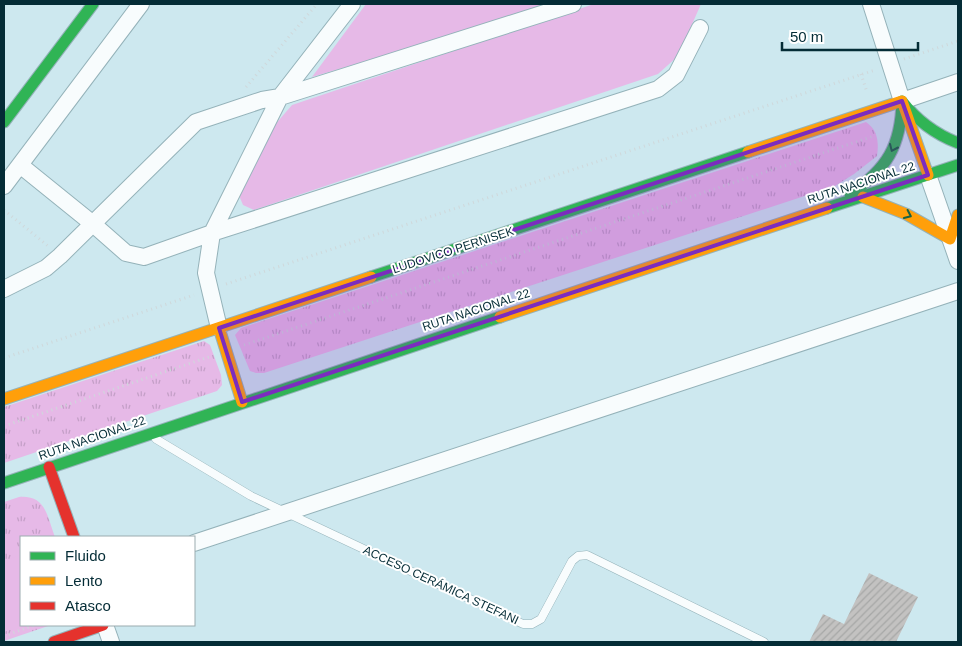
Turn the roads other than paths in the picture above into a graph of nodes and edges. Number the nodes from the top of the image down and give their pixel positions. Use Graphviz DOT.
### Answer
graph roads {
  1 [pos="93,4"];
  2 [pos="141,4"];
  3 [pos="352,4"];
  4 [pos="573,4"];
  5 [pos="871,4"];
  6 [pos="700,28"];
  7 [pos="958,82"];
  8 [pos="280,98"];
  9 [pos="902,100"];
  10 [pos="4,122"];
  11 [pos="958,143"];
  12 [pos="20,165"];
  13 [pos="958,165"];
  14 [pos="928,175"];
  15 [pos="4,186"];
  16 [pos="863,197"];
  17 [pos="826,209"];
  18 [pos="958,215"];
  19 [pos="93,224"];
  20 [pos="212,233"];
  21 [pos="950,239"];
  22 [pos="958,262"];
  23 [pos="4,289"];
  24 [pos="958,291"];
  25 [pos="219,328"];
  26 [pos="4,399"];
  27 [pos="242,402"];
  28 [pos="147,434"];
  29 [pos="49,467"];
  30 [pos="4,483"];
  31 [pos="286,512"];
  32 [pos="74,536"];
  33 [pos="195,543"];
  34 [pos="101,626"];
  35 [pos="104,626"];
  36 [pos="54,642"];
  37 [pos="111,642"];
  38 [pos="764,642"];
  1 -- 10 [label="main road"];
  2 -- 12 [label="street"];
  3 -- 8 [label="street"];
  4 -- 8 [label="street"];
  5 -- 9 [label="street"];
  6 -- 20 [label="street"];
  7 -- 9 [label="street, LUDOVICO PERNISEK"];
  8 -- 19 [label="street"];
  8 -- 20 [label="street"];
  9 -- 11 [label="main road"];
  9 -- 14 [label="main road"];
  9 -- 17 [label="main road, one-way"];
  9 -- 25 [label="main road, LUDOVICO PERNISEK"];
  12 -- 15 [label="street"];
  12 -- 19 [label="street"];
  13 -- 14 [label="main road, RUTA NACIONAL 22"];
  14 -- 16 [label="main road, RUTA NACIONAL 22"];
  14 -- 21 [label="street"];
  16 -- 17 [label="main road, RUTA NACIONAL 22"];
  16 -- 21 [label="main road, one-way"];
  17 -- 27 [label="main road, RUTA NACIONAL 22"];
  18 -- 21 [label="main road"];
  19 -- 20 [label="street"];
  19 -- 23 [label="street"];
  20 -- 25 [label="street"];
  21 -- 22 [label="street"];
  24 -- 31 [label="street"];
  25 -- 26 [label="main road, LUDOVICO PERNISEK"];
  25 -- 27 [label="main road"];
  27 -- 28 [label="main road, RUTA NACIONAL 22"];
  28 -- 29 [label="main road, RUTA NACIONAL 22"];
  28 -- 31 [label="lane, ACCESO CERÁMICA STEFANI"];
  29 -- 30 [label="main road, RUTA NACIONAL 22"];
  29 -- 32 [label="main road"];
  31 -- 33 [label="street"];
  31 -- 38 [label="lane, ACCESO CERÁMICA STEFANI"];
  34 -- 36 [label="main road"];
  35 -- 37 [label="street"];
}
